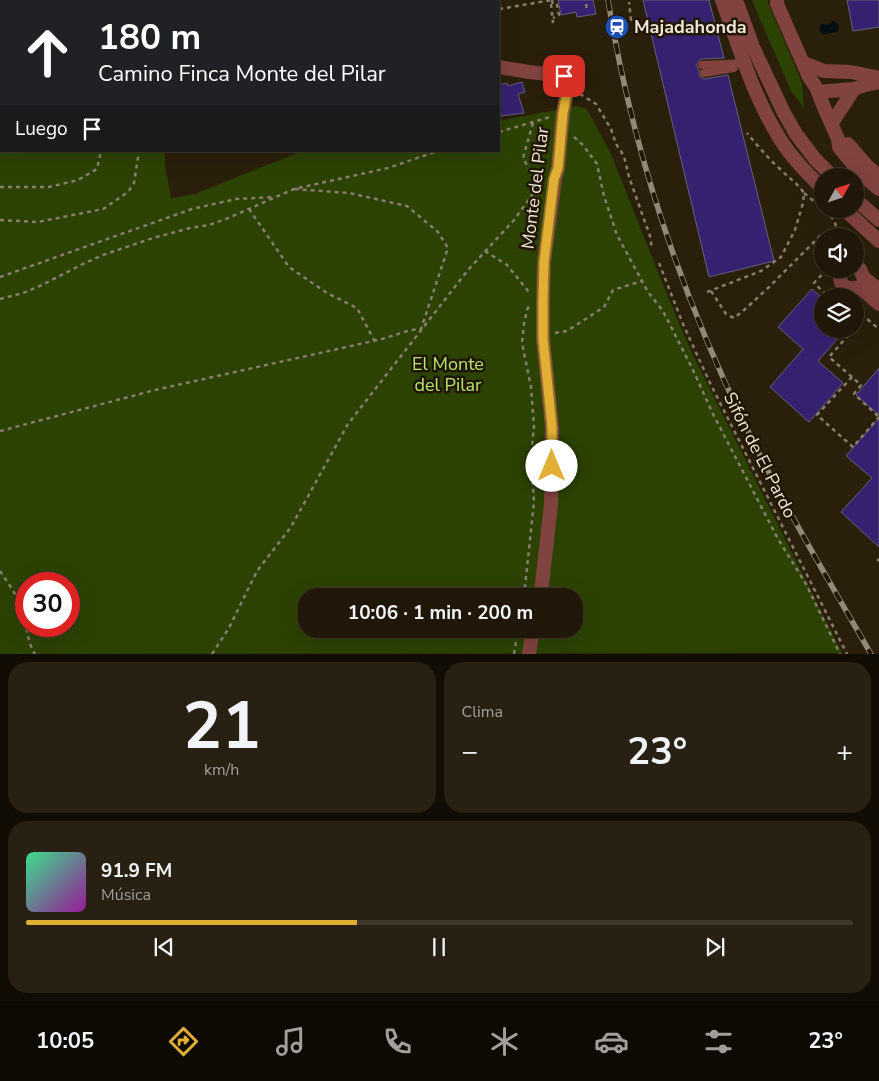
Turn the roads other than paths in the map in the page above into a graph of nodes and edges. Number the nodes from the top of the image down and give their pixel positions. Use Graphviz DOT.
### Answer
graph roads {
  1 [pos="722,0"];
  2 [pos="736,0"];
  3 [pos="777,0"];
  4 [pos="804,64"];
  5 [pos="745,65"];
  6 [pos="500,67"];
  7 [pos="703,69"];
  8 [pos="834,72"];
  9 [pos="879,78"];
  10 [pos="879,82"];
  11 [pos="817,89"];
  12 [pos="854,89"];
  13 [pos="832,122"];
  14 [pos="838,139"];
  15 [pos="824,168"];
  16 [pos="879,176"];
  17 [pos="814,180"];
  18 [pos="879,189"];
  19 [pos="864,207"];
  20 [pos="855,218"];
  21 [pos="879,220"];
  22 [pos="876,236"];
  23 [pos="864,277"];
  24 [pos="840,278"];
  25 [pos="879,290"];
  26 [pos="879,304"];
  27 [pos="541,588"];
  28 [pos="532,638"];
  29 [pos="528,654"];
  1 -- 5 [label="street"];
  2 -- 15 [label="street"];
  3 -- 4 [label="street"];
  4 -- 8 [label="street"];
  4 -- 11 [label="street"];
  5 -- 7 [label="lane"];
  5 -- 17 [label="street"];
  6 -- 27 [label="street, Monte del Pilar"];
  8 -- 9 [label="street"];
  8 -- 11 [label="street"];
  10 -- 12 [label="street"];
  11 -- 12 [label="street"];
  11 -- 13 [label="street"];
  12 -- 13 [label="street"];
  13 -- 14 [label="street"];
  14 -- 16 [label="street"];
  14 -- 18 [label="street"];
  19 -- 21 [label="street"];
  20 -- 22 [label="street"];
  23 -- 25 [label="street"];
  24 -- 26 [label="street"];
  28 -- 29 [label="street"];
}
